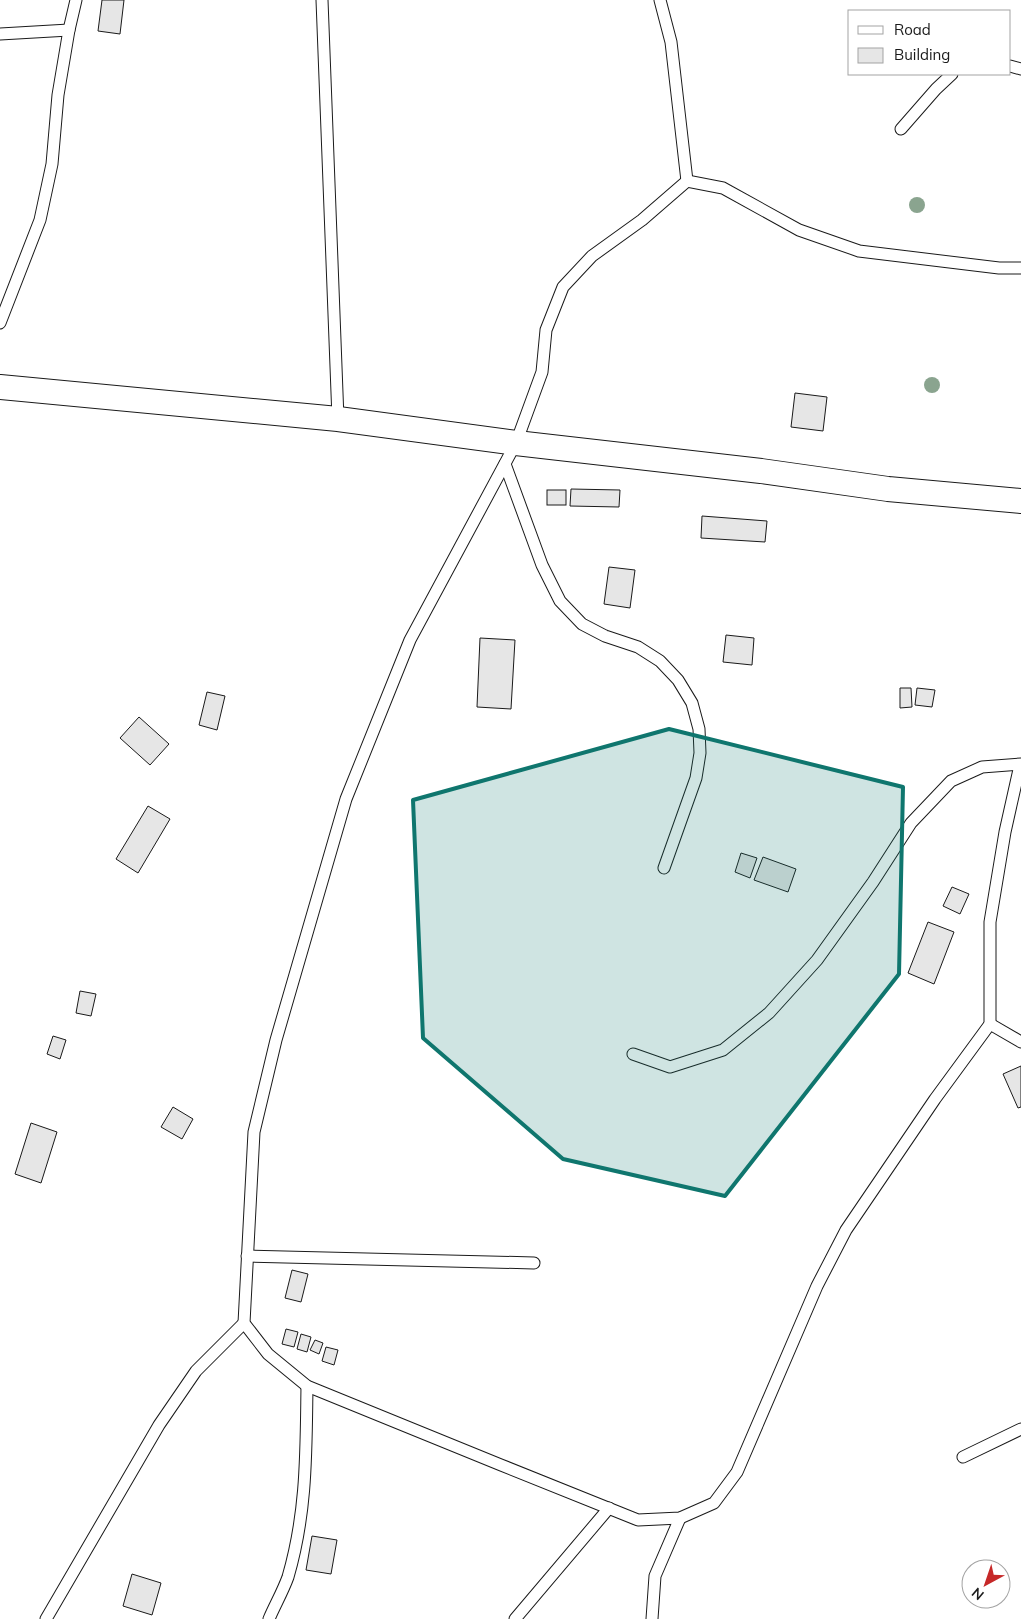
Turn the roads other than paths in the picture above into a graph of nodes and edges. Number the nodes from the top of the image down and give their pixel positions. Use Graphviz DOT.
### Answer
graph roads {
  1 [pos="76,0"];
  2 [pos="322,0"];
  3 [pos="660,0"];
  4 [pos="69,30"];
  5 [pos="0,34"];
  6 [pos="951,75"];
  7 [pos="901,129"];
  8 [pos="687,181"];
  9 [pos="1021,268"];
  10 [pos="0,324"];
  11 [pos="0,387"];
  12 [pos="338,419"];
  13 [pos="516,443"];
  14 [pos="505,464"];
  15 [pos="1021,501"];
  16 [pos="1020,764"];
  17 [pos="664,868"];
  18 [pos="990,1024"];
  19 [pos="1021,1042"];
  20 [pos="633,1054"];
  21 [pos="247,1256"];
  22 [pos="534,1263"];
  23 [pos="244,1323"];
  24 [pos="308,1386"];
  25 [pos="1021,1429"];
  26 [pos="963,1457"];
  27 [pos="609,1508"];
  28 [pos="680,1518"];
  29 [pos="46,1619"];
  30 [pos="269,1619"];
  31 [pos="515,1619"];
  32 [pos="652,1619"];
  1 -- 4 [label="lane"];
  2 -- 12 [label="lane"];
  3 -- 8 [label="lane"];
  4 -- 5 [label="lane"];
  4 -- 10 [label="lane"];
  6 -- 7 [label="lane"];
  8 -- 9 [label="lane"];
  8 -- 13 [label="lane"];
  11 -- 12 [label="street"];
  12 -- 13 [label="street"];
  13 -- 14 [label="lane"];
  13 -- 15 [label="street"];
  14 -- 17 [label="lane"];
  14 -- 21 [label="lane"];
  16 -- 18 [label="lane"];
  16 -- 20 [label="lane"];
  18 -- 19 [label="lane"];
  18 -- 28 [label="lane"];
  21 -- 22 [label="lane"];
  21 -- 23 [label="lane"];
  23 -- 24 [label="lane"];
  23 -- 29 [label="lane"];
  24 -- 27 [label="lane"];
  24 -- 30 [label="lane"];
  25 -- 26 [label="lane"];
  27 -- 28 [label="lane"];
  27 -- 31 [label="lane"];
  28 -- 32 [label="lane"];
}
